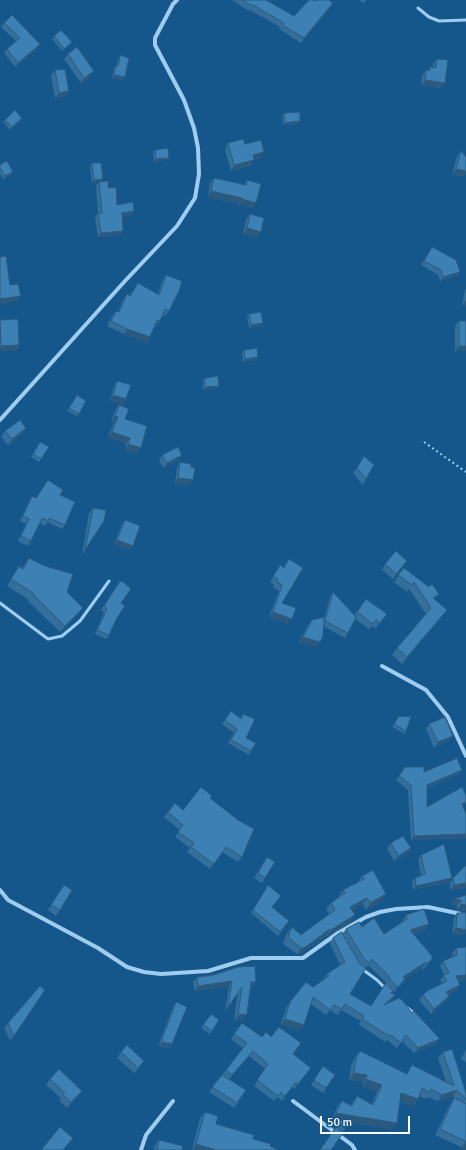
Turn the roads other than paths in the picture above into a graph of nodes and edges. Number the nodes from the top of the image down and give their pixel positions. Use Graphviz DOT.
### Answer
graph roads {
  1 [pos="177,0"];
  2 [pos="418,8"];
  3 [pos="466,20"];
  4 [pos="0,420"];
  5 [pos="108,581"];
  6 [pos="0,603"];
  7 [pos="382,666"];
  8 [pos="466,756"];
  9 [pos="0,890"];
  10 [pos="466,915"];
  11 [pos="338,933"];
  12 [pos="341,939"];
  13 [pos="359,968"];
  14 [pos="387,990"];
  15 [pos="403,1004"];
  16 [pos="415,1014"];
  17 [pos="173,1101"];
  18 [pos="293,1101"];
  19 [pos="141,1150"];
  20 [pos="355,1150"];
  1 -- 4 [label="street"];
  2 -- 3 [label="lane"];
  5 -- 6 [label="lane"];
  7 -- 8 [label="street"];
  9 -- 11 [label="street"];
  10 -- 11 [label="street"];
  11 -- 12 [label="lane"];
  13 -- 14 [label="lane"];
  15 -- 16 [label="lane"];
  17 -- 19 [label="street"];
  18 -- 20 [label="street"];
}
